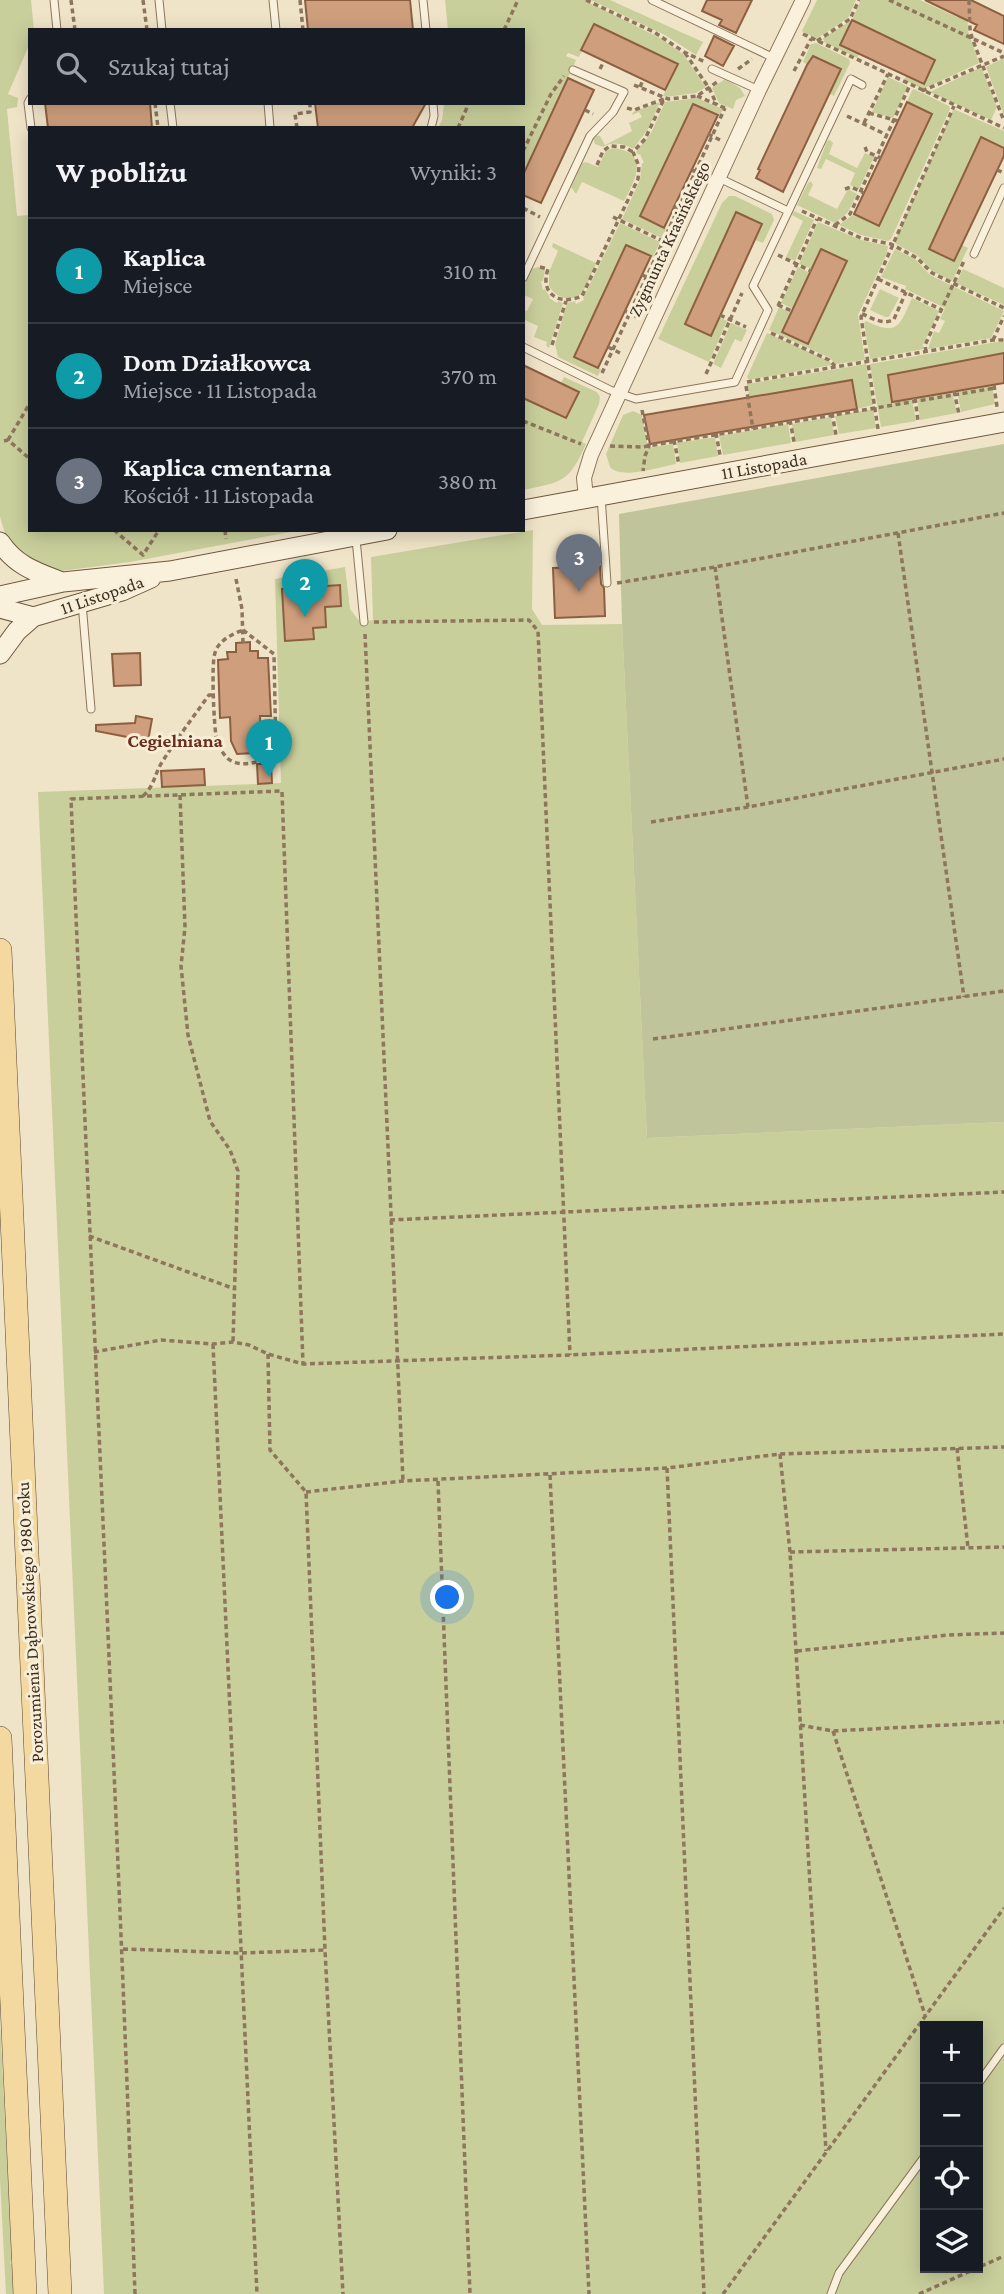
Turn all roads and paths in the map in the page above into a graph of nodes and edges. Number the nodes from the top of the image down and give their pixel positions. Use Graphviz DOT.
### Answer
graph roads {
  1 [pos="54,0"];
  2 [pos="71,0"];
  3 [pos="143,0"];
  4 [pos="159,0"];
  5 [pos="273,0"];
  6 [pos="300,0"];
  7 [pos="423,0"];
  8 [pos="518,0"];
  9 [pos="586,0"];
  10 [pos="652,0"];
  11 [pos="803,0"];
  12 [pos="859,0"];
  13 [pos="889,0"];
  14 [pos="969,0"];
  15 [pos="57,28"];
  16 [pos="75,28"];
  17 [pos="147,28"];
  18 [pos="162,28"];
  19 [pos="276,28"];
  20 [pos="303,28"];
  21 [pos="426,28"];
  22 [pos="505,28"];
  23 [pos="812,38"];
  24 [pos="972,38"];
  25 [pos="1004,54"];
  26 [pos="768,55"];
  27 [pos="863,56"];
  28 [pos="604,61"];
  29 [pos="860,62"];
  30 [pos="982,65"];
  31 [pos="600,69"];
  32 [pos="712,69"];
  33 [pos="573,70"];
  34 [pos="794,71"];
  35 [pos="888,74"];
  36 [pos="727,75"];
  37 [pos="902,75"];
  38 [pos="643,80"];
  39 [pos="900,80"];
  40 [pos="631,83"];
  41 [pos="862,85"];
  42 [pos="911,85"];
  43 [pos="640,88"];
  44 [pos="759,90"];
  45 [pos="922,91"];
  46 [pos="697,96"];
  47 [pos="664,99"];
  48 [pos="28,105"];
  49 [pos="155,105"];
  50 [pos="170,105"];
  51 [pos="268,105"];
  52 [pos="310,105"];
  53 [pos="433,105"];
  54 [pos="468,105"];
  55 [pos="618,105"];
  56 [pos="954,106"];
  57 [pos="725,108"];
  58 [pos="585,110"];
  59 [pos="836,111"];
  60 [pos="869,113"];
  61 [pos="593,114"];
  62 [pos="746,118"];
  63 [pos="896,121"];
  64 [pos="1004,121"];
  65 [pos="864,124"];
  66 [pos="31,126"];
  67 [pos="158,126"];
  68 [pos="173,126"];
  69 [pos="270,126"];
  70 [pos="297,126"];
  71 [pos="432,126"];
  72 [pos="459,126"];
  73 [pos="1004,128"];
  74 [pos="887,135"];
  75 [pos="525,147"];
  76 [pos="865,147"];
  77 [pos="633,152"];
  78 [pos="879,157"];
  79 [pos="597,165"];
  80 [pos="997,170"];
  81 [pos="1004,173"];
  82 [pos="719,178"];
  83 [pos="1004,188"];
  84 [pos="845,189"];
  85 [pos="862,193"];
  86 [pos="525,209"];
  87 [pos="790,209"];
  88 [pos="613,217"];
  89 [pos="544,218"];
  90 [pos="619,220"];
  91 [pos="835,225"];
  92 [pos="663,241"];
  93 [pos="891,244"];
  94 [pos="676,247"];
  95 [pos="769,251"];
  96 [pos="974,254"];
  97 [pos="965,259"];
  98 [pos="527,270"];
  99 [pos="811,271"];
  100 [pos="525,274"];
  101 [pos="878,279"];
  102 [pos="747,283"];
  103 [pos="954,284"];
  104 [pos="906,292"];
  105 [pos="566,301"];
  106 [pos="778,305"];
  107 [pos="1004,308"];
  108 [pos="942,310"];
  109 [pos="792,311"];
  110 [pos="862,313"];
  111 [pos="720,315"];
  112 [pos="1004,316"];
  113 [pos="730,320"];
  114 [pos="759,330"];
  115 [pos="993,340"];
  116 [pos="1004,340"];
  117 [pos="552,345"];
  118 [pos="525,348"];
  119 [pos="926,352"];
  120 [pos="867,362"];
  121 [pos="836,367"];
  122 [pos="706,374"];
  123 [pos="599,378"];
  124 [pos="745,383"];
  125 [pos="954,393"];
  126 [pos="619,394"];
  127 [pos="915,400"];
  128 [pos="28,406"];
  129 [pos="642,407"];
  130 [pos="875,407"];
  131 [pos="832,414"];
  132 [pos="1001,415"];
  133 [pos="959,416"];
  134 [pos="790,421"];
  135 [pos="525,422"];
  136 [pos="918,423"];
  137 [pos="879,430"];
  138 [pos="716,434"];
  139 [pos="837,438"];
  140 [pos="674,441"];
  141 [pos="583,445"];
  142 [pos="607,445"];
  143 [pos="649,446"];
  144 [pos="794,446"];
  145 [pos="28,457"];
  146 [pos="720,459"];
  147 [pos="679,466"];
  148 [pos="643,473"];
  149 [pos="593,497"];
  150 [pos="525,510"];
  151 [pos="1004,513"];
  152 [pos="116,532"];
  153 [pos="158,532"];
  154 [pos="225,532"];
  155 [pos="356,533"];
  156 [pos="898,533"];
  157 [pos="329,536"];
  158 [pos="226,539"];
  159 [pos="0,542"];
  160 [pos="715,567"];
  161 [pos="170,571"];
  162 [pos="236,579"];
  163 [pos="63,582"];
  164 [pos="607,583"];
  165 [pos="0,596"];
  166 [pos="82,603"];
  167 [pos="0,608"];
  168 [pos="33,617"];
  169 [pos="364,622"];
  170 [pos="243,630"];
  171 [pos="243,643"];
  172 [pos="0,654"];
  173 [pos="214,695"];
  174 [pos="91,709"];
  175 [pos="1004,759"];
  176 [pos="932,773"];
  177 [pos="180,795"];
  178 [pos="143,796"];
  179 [pos="748,807"];
  180 [pos="651,822"];
  181 [pos="0,950"];
  182 [pos="1004,991"];
  183 [pos="964,997"];
  184 [pos="653,1038"];
  185 [pos="1004,1192"];
  186 [pos="564,1212"];
  187 [pos="390,1220"];
  188 [pos="89,1236"];
  189 [pos="235,1289"];
  190 [pos="1004,1334"];
  191 [pos="233,1342"];
  192 [pos="212,1344"];
  193 [pos="94,1352"];
  194 [pos="268,1354"];
  195 [pos="570,1355"];
  196 [pos="397,1362"];
  197 [pos="303,1364"];
  198 [pos="1004,1447"];
  199 [pos="957,1448"];
  200 [pos="780,1454"];
  201 [pos="667,1468"];
  202 [pos="550,1475"];
  203 [pos="403,1481"];
  204 [pos="438,1481"];
  205 [pos="306,1492"];
  206 [pos="1004,1546"];
  207 [pos="968,1548"];
  208 [pos="790,1552"];
  209 [pos="1004,1633"];
  210 [pos="796,1651"];
  211 [pos="1004,1722"];
  212 [pos="800,1725"];
  213 [pos="833,1731"];
  214 [pos="0,1738"];
  215 [pos="1004,1908"];
  216 [pos="122,1950"];
  217 [pos="325,1950"];
  218 [pos="241,1953"];
  219 [pos="925,2015"];
  220 [pos="1004,2048"];
  221 [pos="983,2077"];
  222 [pos="826,2151"];
  223 [pos="920,2163"];
  224 [pos="1004,2256"];
  225 [pos="24,2294"];
  226 [pos="60,2294"];
  227 [pos="135,2294"];
  228 [pos="257,2294"];
  229 [pos="343,2294"];
  230 [pos="470,2294"];
  231 [pos="589,2294"];
  232 [pos="705,2294"];
  233 [pos="723,2294"];
  234 [pos="831,2294"];
  235 [pos="919,2294"];
  1 -- 15 [label="lane"];
  2 -- 16 [label="path"];
  3 -- 17 [label="path"];
  4 -- 18 [label="lane"];
  5 -- 19 [label="lane"];
  6 -- 20 [label="path"];
  7 -- 21 [label="lane"];
  8 -- 22 [label="path"];
  9 -- 32 [label="path"];
  10 -- 26 [label="lane"];
  11 -- 26 [label="street, Zygmunta Krasińskiego"];
  12 -- 29 [label="path"];
  13 -- 24 [label="path"];
  14 -- 24 [label="path"];
  23 -- 34 [label="path"];
  24 -- 25 [label="path"];
  24 -- 30 [label="path"];
  25 -- 30 [label="path"];
  26 -- 36 [label="path"];
  26 -- 44 [label="street, Zygmunta Krasińskiego"];
  27 -- 29 [label="path"];
  28 -- 31 [label="path"];
  29 -- 35 [label="path"];
  30 -- 45 [label="path"];
  30 -- 64 [label="path"];
  32 -- 36 [label="lane"];
  33 -- 55 [label="lane"];
  33 -- 75 [label="path"];
  35 -- 39 [label="path"];
  35 -- 60 [label="path"];
  36 -- 44 [label="lane"];
  36 -- 46 [label="path"];
  37 -- 39 [label="path"];
  38 -- 43 [label="path"];
  39 -- 42 [label="path"];
  40 -- 43 [label="path"];
  41 -- 59 [label="lane"];
  42 -- 45 [label="path"];
  42 -- 63 [label="path"];
  43 -- 47 [label="path"];
  44 -- 62 [label="street, Zygmunta Krasińskiego"];
  45 -- 56 [label="path"];
  46 -- 47 [label="path"];
  46 -- 57 [label="path"];
  47 -- 55 [label="path"];
  47 -- 77 [label="path"];
  48 -- 66 [label="lane"];
  49 -- 67 [label="path"];
  50 -- 68 [label="lane"];
  51 -- 69 [label="lane"];
  52 -- 70 [label="path"];
  53 -- 71 [label="lane"];
  54 -- 72 [label="path"];
  55 -- 98 [label="lane"];
  56 -- 73 [label="path"];
  56 -- 93 [label="path"];
  57 -- 62 [label="path"];
  57 -- 92 [label="path"];
  58 -- 61 [label="path"];
  59 -- 65 [label="path"];
  59 -- 87 [label="lane"];
  60 -- 63 [label="path"];
  60 -- 65 [label="path"];
  62 -- 82 [label="street, Zygmunta Krasińskiego"];
  63 -- 74 [label="path"];
  65 -- 74 [label="path"];
  74 -- 78 [label="path"];
  76 -- 78 [label="path"];
  77 -- 79 [label="path"];
  77 -- 90 [label="path"];
  78 -- 85 [label="path"];
  80 -- 81 [label="path"];
  82 -- 87 [label="lane"];
  82 -- 126 [label="street, Zygmunta Krasińskiego"];
  83 -- 96 [label="lane"];
  84 -- 85 [label="path"];
  85 -- 91 [label="path"];
  86 -- 89 [label="path"];
  87 -- 91 [label="path"];
  87 -- 95 [label="lane"];
  88 -- 90 [label="path"];
  90 -- 92 [label="path"];
  90 -- 105 [label="path"];
  91 -- 93 [label="path"];
  92 -- 94 [label="path"];
  92 -- 123 [label="path"];
  93 -- 101 [label="path"];
  93 -- 103 [label="path"];
  95 -- 99 [label="path"];
  95 -- 114 [label="lane"];
  97 -- 103 [label="path"];
  98 -- 100 [label="lane"];
  98 -- 105 [label="path"];
  101 -- 104 [label="path"];
  101 -- 110 [label="path"];
  102 -- 113 [label="path"];
  103 -- 107 [label="path"];
  103 -- 108 [label="path"];
  104 -- 108 [label="path"];
  104 -- 110 [label="path"];
  105 -- 117 [label="path"];
  106 -- 109 [label="path"];
  108 -- 119 [label="path"];
  110 -- 120 [label="path"];
  111 -- 113 [label="path"];
  112 -- 115 [label="path"];
  113 -- 114 [label="path"];
  113 -- 122 [label="path"];
  114 -- 121 [label="path"];
  114 -- 126 [label="lane"];
  115 -- 116 [label="path"];
  115 -- 119 [label="path"];
  118 -- 126 [label="lane"];
  119 -- 120 [label="path"];
  120 -- 121 [label="path"];
  120 -- 130 [label="path"];
  121 -- 124 [label="path"];
  125 -- 127 [label="path"];
  125 -- 132 [label="path"];
  125 -- 133 [label="path"];
  126 -- 149 [label="street, Zygmunta Krasińskiego"];
  127 -- 130 [label="path"];
  127 -- 136 [label="path"];
  128 -- 145 [label="path"];
  129 -- 143 [label="path"];
  130 -- 131 [label="path"];
  130 -- 137 [label="path"];
  131 -- 134 [label="path"];
  131 -- 139 [label="path"];
  132 -- 149 [label="street, 11 Listopada"];
  134 -- 138 [label="path"];
  134 -- 144 [label="path"];
  135 -- 141 [label="path"];
  138 -- 140 [label="path"];
  138 -- 146 [label="path"];
  140 -- 143 [label="path"];
  140 -- 147 [label="path"];
  142 -- 143 [label="path"];
  143 -- 148 [label="path"];
  149 -- 150 [label="street, 11 Listopada"];
  149 -- 164 [label="lane"];
  151 -- 156 [label="path"];
  152 -- 153 [label="path"];
  154 -- 158 [label="path"];
  155 -- 157 [label="street, 11 Listopada"];
  155 -- 169 [label="lane"];
  156 -- 160 [label="path"];
  156 -- 176 [label="path"];
  157 -- 161 [label="street, 11 Listopada"];
  159 -- 163 [label="street"];
  160 -- 164 [label="path"];
  160 -- 179 [label="path"];
  161 -- 163 [label="street, 11 Listopada"];
  161 -- 166 [label="street, 11 Listopada"];
  162 -- 170 [label="path"];
  163 -- 165 [label="street, 11 Listopada"];
  166 -- 168 [label="street, 11 Listopada"];
  166 -- 174 [label="lane"];
  167 -- 168 [label="street"];
  168 -- 172 [label="street"];
  169 -- 186 [label="path"];
  169 -- 187 [label="path"];
  170 -- 171 [label="path"];
  170 -- 173 [label="path"];
  170 -- 173 [label="path"];
  173 -- 178 [label="path"];
  175 -- 176 [label="path"];
  176 -- 179 [label="path"];
  176 -- 183 [label="path"];
  177 -- 178 [label="path"];
  177 -- 189 [label="path"];
  177 -- 197 [label="path"];
  178 -- 188 [label="path"];
  179 -- 180 [label="path"];
  181 -- 226 [label="main road, Porozumienia Dąbrowskiego 1980 roku"];
  182 -- 183 [label="path"];
  183 -- 184 [label="path"];
  185 -- 186 [label="path"];
  186 -- 187 [label="path"];
  186 -- 195 [label="path"];
  187 -- 196 [label="path"];
  188 -- 189 [label="path"];
  188 -- 193 [label="path"];
  189 -- 191 [label="path"];
  190 -- 195 [label="path"];
  191 -- 192 [label="path"];
  191 -- 194 [label="path"];
  192 -- 193 [label="path"];
  192 -- 218 [label="path"];
  193 -- 216 [label="path"];
  194 -- 197 [label="path"];
  194 -- 205 [label="path"];
  195 -- 196 [label="path"];
  196 -- 197 [label="path"];
  196 -- 203 [label="path"];
  198 -- 199 [label="path"];
  199 -- 200 [label="path"];
  199 -- 207 [label="path"];
  200 -- 201 [label="path"];
  200 -- 208 [label="path"];
  201 -- 202 [label="path"];
  201 -- 232 [label="path"];
  202 -- 204 [label="path"];
  202 -- 231 [label="path"];
  203 -- 204 [label="path"];
  203 -- 205 [label="path"];
  204 -- 230 [label="path"];
  205 -- 217 [label="path"];
  206 -- 207 [label="path"];
  207 -- 208 [label="path"];
  208 -- 210 [label="path"];
  209 -- 210 [label="path"];
  210 -- 212 [label="path"];
  211 -- 213 [label="path"];
  212 -- 213 [label="path"];
  212 -- 222 [label="path"];
  213 -- 219 [label="path"];
  214 -- 225 [label="main road, Porozumienia Dąbrowskiego 1980 roku"];
  215 -- 219 [label="path"];
  216 -- 218 [label="path"];
  216 -- 227 [label="path"];
  217 -- 218 [label="path"];
  217 -- 229 [label="path"];
  218 -- 228 [label="path"];
  219 -- 222 [label="path"];
  220 -- 221 [label="lane"];
  222 -- 233 [label="path"];
  223 -- 234 [label="lane"];
  224 -- 235 [label="path"];
}
